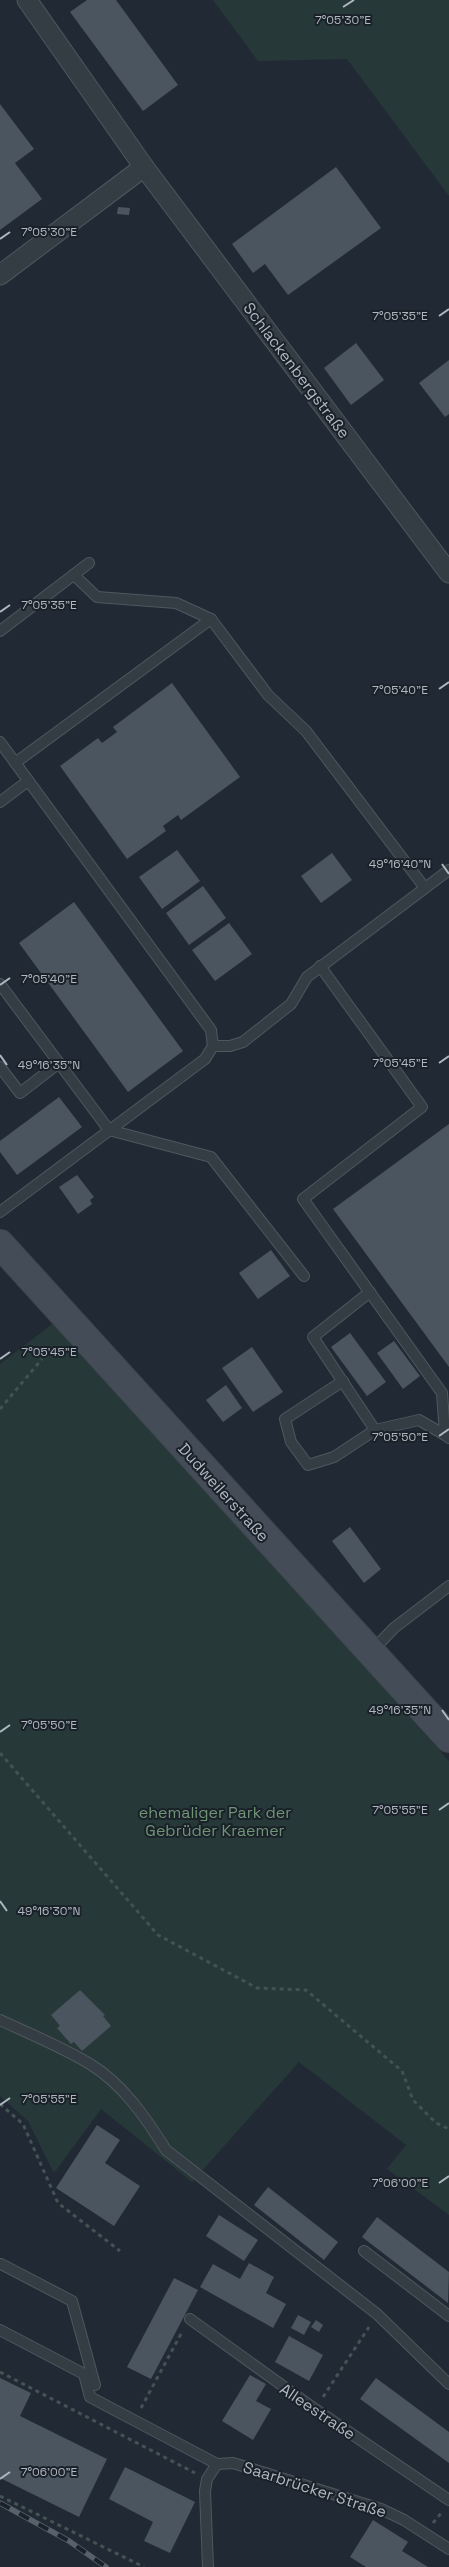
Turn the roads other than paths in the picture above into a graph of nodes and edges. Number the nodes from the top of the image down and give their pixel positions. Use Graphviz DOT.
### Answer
graph roads {
  1 [pos="27,0"];
  2 [pos="144,167"];
  3 [pos="0,274"];
  4 [pos="88,563"];
  5 [pos="449,573"];
  6 [pos="74,575"];
  7 [pos="211,619"];
  8 [pos="0,632"];
  9 [pos="0,742"];
  10 [pos="15,763"];
  11 [pos="28,781"];
  12 [pos="0,802"];
  13 [pos="449,870"];
  14 [pos="426,888"];
  15 [pos="320,966"];
  16 [pos="0,984"];
  17 [pos="213,1046"];
  18 [pos="59,1063"];
  19 [pos="0,1067"];
  20 [pos="108,1130"];
  21 [pos="0,1212"];
  22 [pos="0,1244"];
  23 [pos="304,1276"];
  24 [pos="370,1292"];
  25 [pos="343,1381"];
  26 [pos="374,1430"];
  27 [pos="447,1437"];
  28 [pos="449,1586"];
  29 [pos="371,1652"];
  30 [pos="449,1738"];
  31 [pos="0,2020"];
  32 [pos="364,2251"];
  33 [pos="1,2264"];
  34 [pos="449,2316"];
  35 [pos="190,2318"];
  36 [pos="0,2330"];
  37 [pos="449,2384"];
  38 [pos="95,2385"];
  39 [pos="217,2464"];
  40 [pos="449,2500"];
  41 [pos="449,2549"];
  42 [pos="208,2567"];
  1 -- 2 [label="street, Schlackenbergstraße"];
  2 -- 3 [label="street"];
  2 -- 5 [label="street, Schlackenbergstraße"];
  4 -- 6 [label="lane"];
  6 -- 7 [label="lane"];
  6 -- 8 [label="lane"];
  7 -- 10 [label="lane"];
  7 -- 14 [label="lane"];
  9 -- 10 [label="lane"];
  10 -- 11 [label="lane"];
  11 -- 12 [label="lane"];
  11 -- 17 [label="lane"];
  13 -- 14 [label="lane"];
  14 -- 15 [label="lane"];
  15 -- 17 [label="lane"];
  15 -- 24 [label="lane"];
  16 -- 18 [label="lane"];
  17 -- 20 [label="lane"];
  18 -- 19 [label="lane"];
  18 -- 20 [label="lane"];
  20 -- 21 [label="lane"];
  20 -- 23 [label="lane"];
  22 -- 29 [label="main road, Dudweilerstraße"];
  24 -- 25 [label="lane"];
  24 -- 27 [label="lane"];
  25 -- 26 [label="lane"];
  25 -- 26 [label="lane"];
  26 -- 27 [label="lane"];
  28 -- 29 [label="lane"];
  29 -- 30 [label="main road, Dudweilerstraße"];
  31 -- 37 [label="lane"];
  32 -- 34 [label="lane"];
  33 -- 38 [label="lane"];
  35 -- 40 [label="lane, Alleestraße"];
  36 -- 39 [label="lane"];
  39 -- 41 [label="lane, Saarbrücker Straße"];
  39 -- 42 [label="lane"];
}
